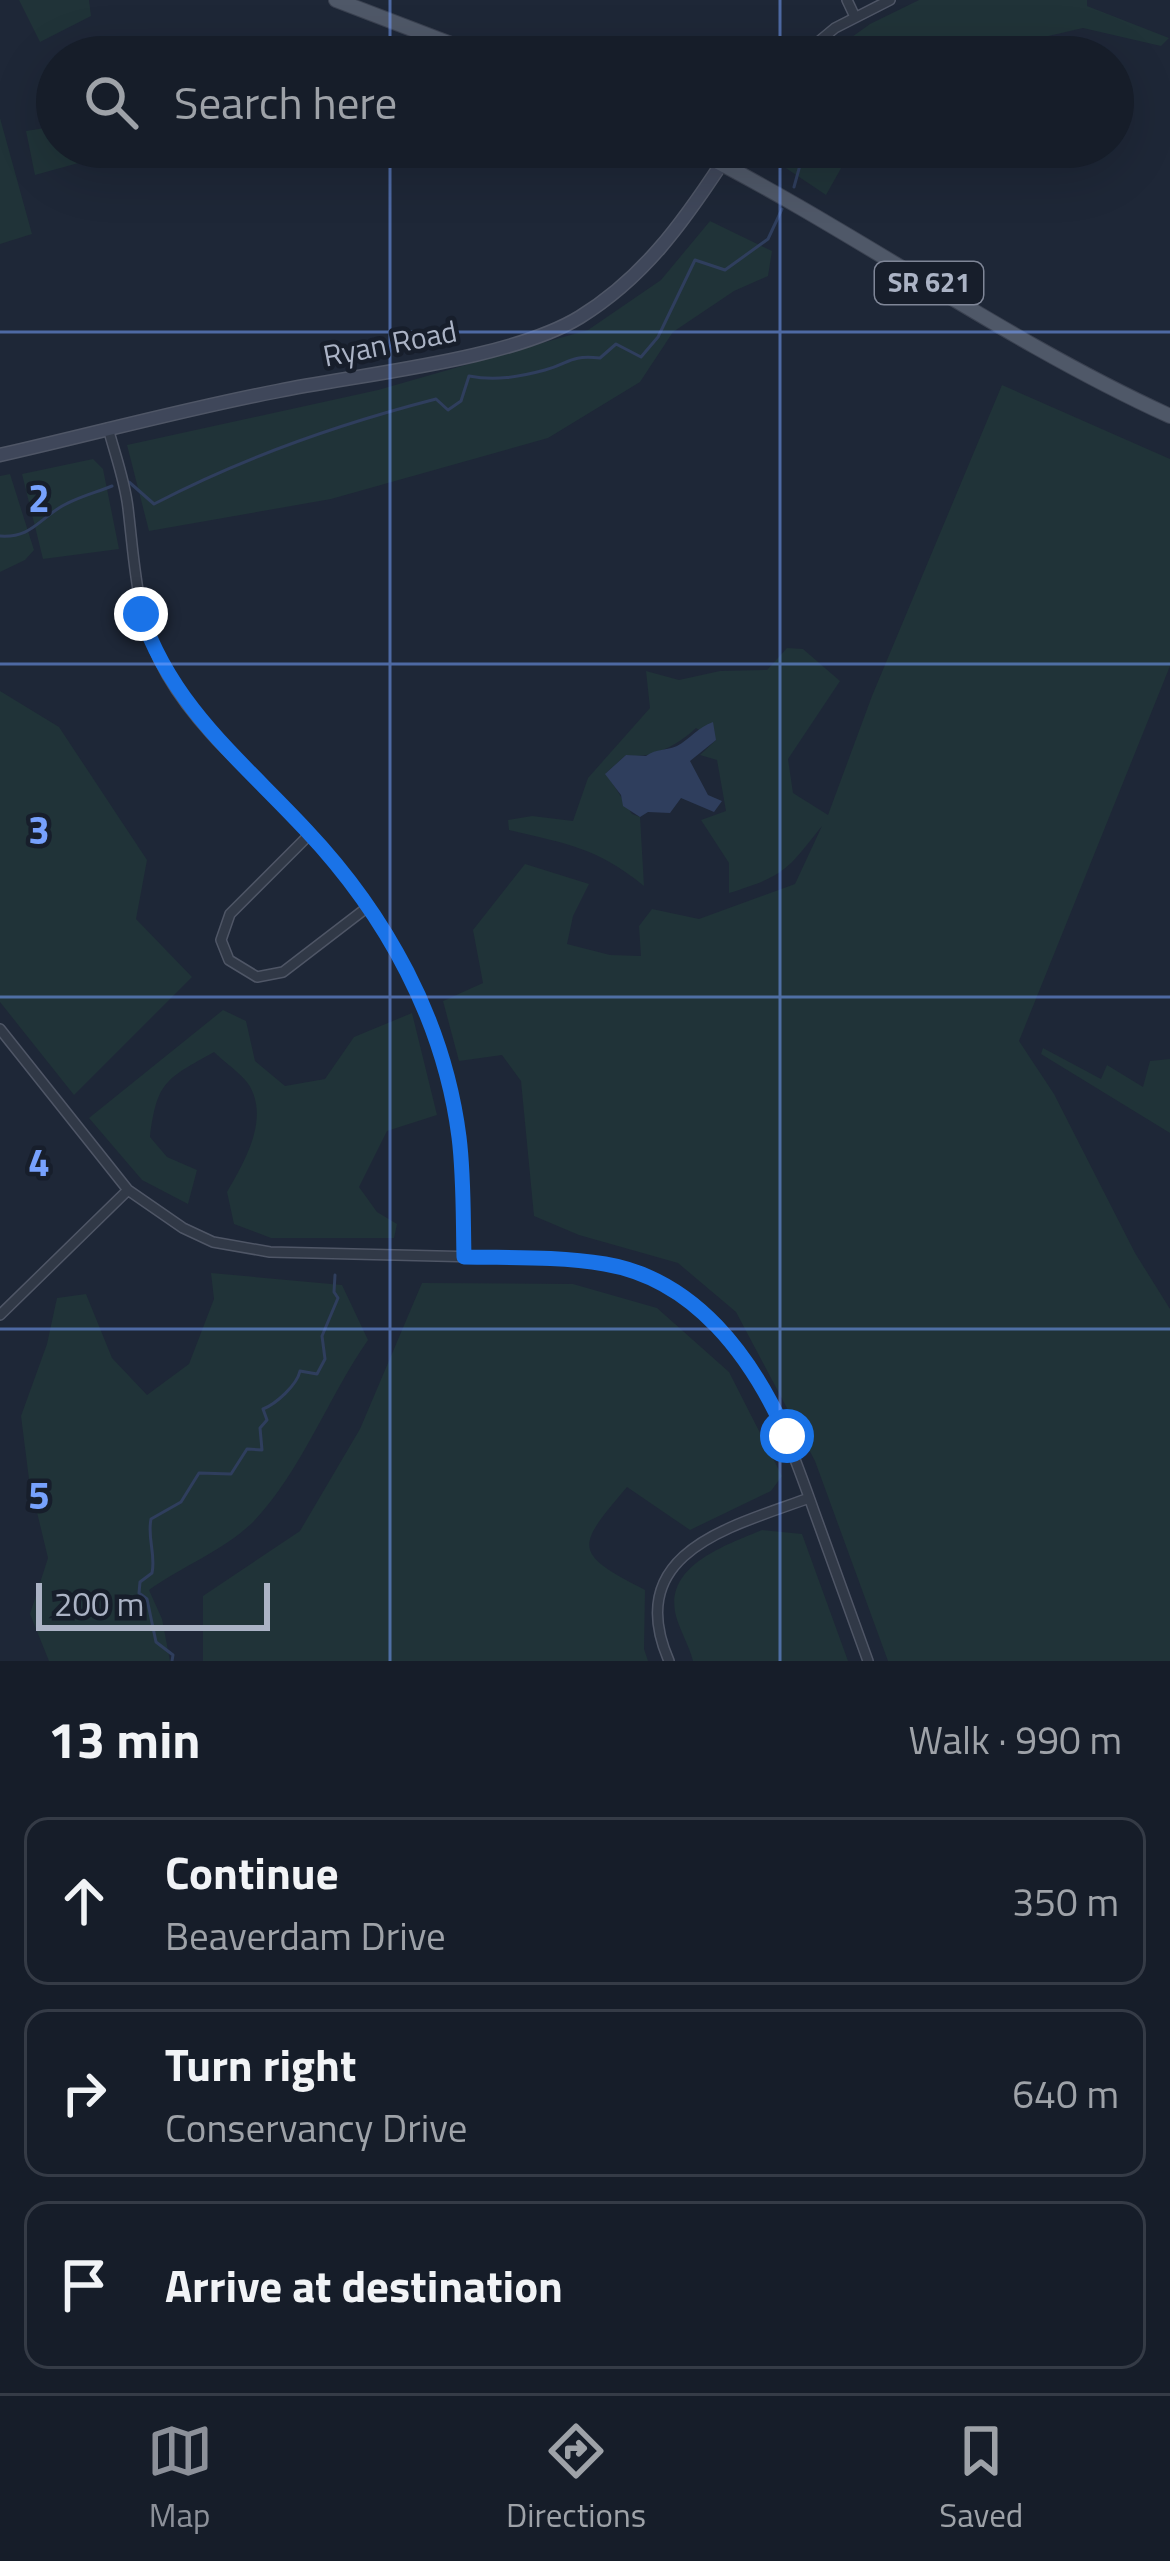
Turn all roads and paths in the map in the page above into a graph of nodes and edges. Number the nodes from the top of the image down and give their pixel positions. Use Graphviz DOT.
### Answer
graph roads {
  1 [pos="337,0"];
  2 [pos="847,0"];
  3 [pos="890,0"];
  4 [pos="855,17"];
  5 [pos="430,36"];
  6 [pos="829,36"];
  7 [pos="719,168"];
  8 [pos="729,168"];
  9 [pos="1170,416"];
  10 [pos="108,428"];
  11 [pos="0,454"];
  12 [pos="310,834"];
  13 [pos="368,906"];
  14 [pos="0,1029"];
  15 [pos="128,1190"];
  16 [pos="464,1257"];
  17 [pos="0,1315"];
  18 [pos="809,1498"];
  19 [pos="669,1661"];
  20 [pos="868,1661"];
  1 -- 5 [label="main road"];
  2 -- 4 [label="street"];
  3 -- 4 [label="street"];
  4 -- 6 [label="street"];
  7 -- 10 [label="main road, Ryan Road"];
  8 -- 9 [label="main road, SR 621"];
  10 -- 11 [label="main road, Ryan Road"];
  10 -- 12 [label="street"];
  12 -- 13 [label="street"];
  12 -- 13 [label="street"];
  13 -- 16 [label="street"];
  14 -- 15 [label="street"];
  15 -- 16 [label="street"];
  15 -- 17 [label="street"];
  16 -- 18 [label="street"];
  18 -- 19 [label="street"];
  18 -- 20 [label="street"];
}
